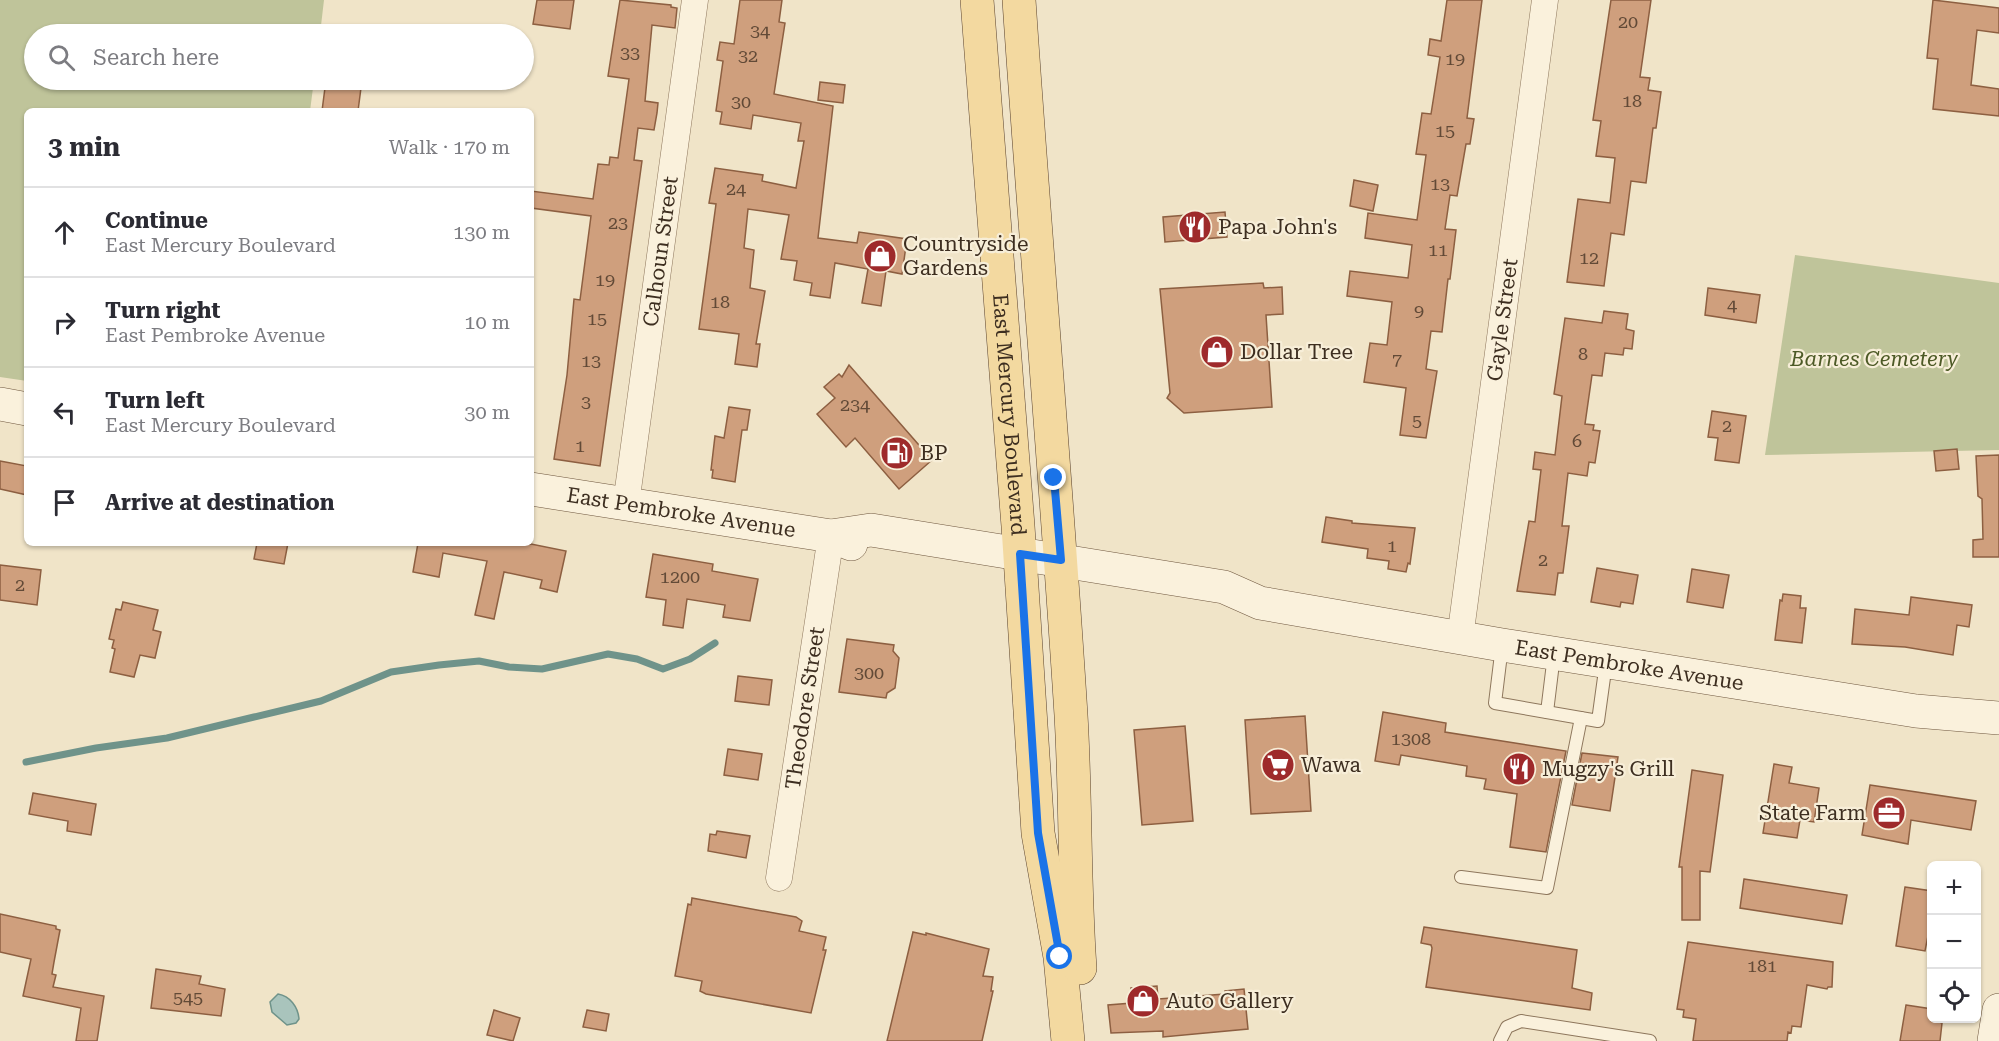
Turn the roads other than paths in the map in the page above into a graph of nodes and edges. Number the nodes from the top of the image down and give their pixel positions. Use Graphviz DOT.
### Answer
graph roads {
  1 [pos="695,0"];
  2 [pos="978,0"];
  3 [pos="1019,0"];
  4 [pos="1545,0"];
  5 [pos="0,404"];
  6 [pos="24,408"];
  7 [pos="534,489"];
  8 [pos="627,504"];
  9 [pos="831,536"];
  10 [pos="1020,564"];
  11 [pos="1062,571"];
  12 [pos="1460,638"];
  13 [pos="1502,645"];
  14 [pos="1554,653"];
  15 [pos="1606,662"];
  16 [pos="1547,712"];
  17 [pos="1581,718"];
  18 [pos="1999,718"];
  19 [pos="1461,877"];
  20 [pos="779,878"];
  21 [pos="1999,1010"];
  22 [pos="1068,1041"];
  23 [pos="1086,1041"];
  24 [pos="1500,1041"];
  25 [pos="1650,1041"];
  26 [pos="1994,1041"];
  1 -- 8 [label="street, Calhoun Street"];
  2 -- 10 [label="main road, East Mercury Boulevard"];
  3 -- 11 [label="main road, East Mercury Boulevard"];
  4 -- 12 [label="street, Gayle Street"];
  5 -- 6 [label="main road"];
  7 -- 8 [label="main road, East Pembroke Avenue"];
  8 -- 9 [label="main road, East Pembroke Avenue"];
  9 -- 10 [label="main road, East Pembroke Avenue"];
  9 -- 20 [label="street, Theodore Street"];
  10 -- 11 [label="main road, East Pembroke Avenue"];
  10 -- 22 [label="main road, East Mercury Boulevard"];
  11 -- 12 [label="main road, East Pembroke Avenue"];
  11 -- 23 [label="main road, East Mercury Boulevard"];
  12 -- 13 [label="main road, East Pembroke Avenue"];
  13 -- 14 [label="main road, East Pembroke Avenue"];
  13 -- 16 [label="lane"];
  14 -- 15 [label="main road, East Pembroke Avenue"];
  14 -- 16 [label="lane"];
  15 -- 17 [label="lane"];
  15 -- 18 [label="main road, East Pembroke Avenue"];
  16 -- 17 [label="lane"];
  17 -- 19 [label="lane"];
  21 -- 26 [label="main road"];
  24 -- 25 [label="lane"];
}
